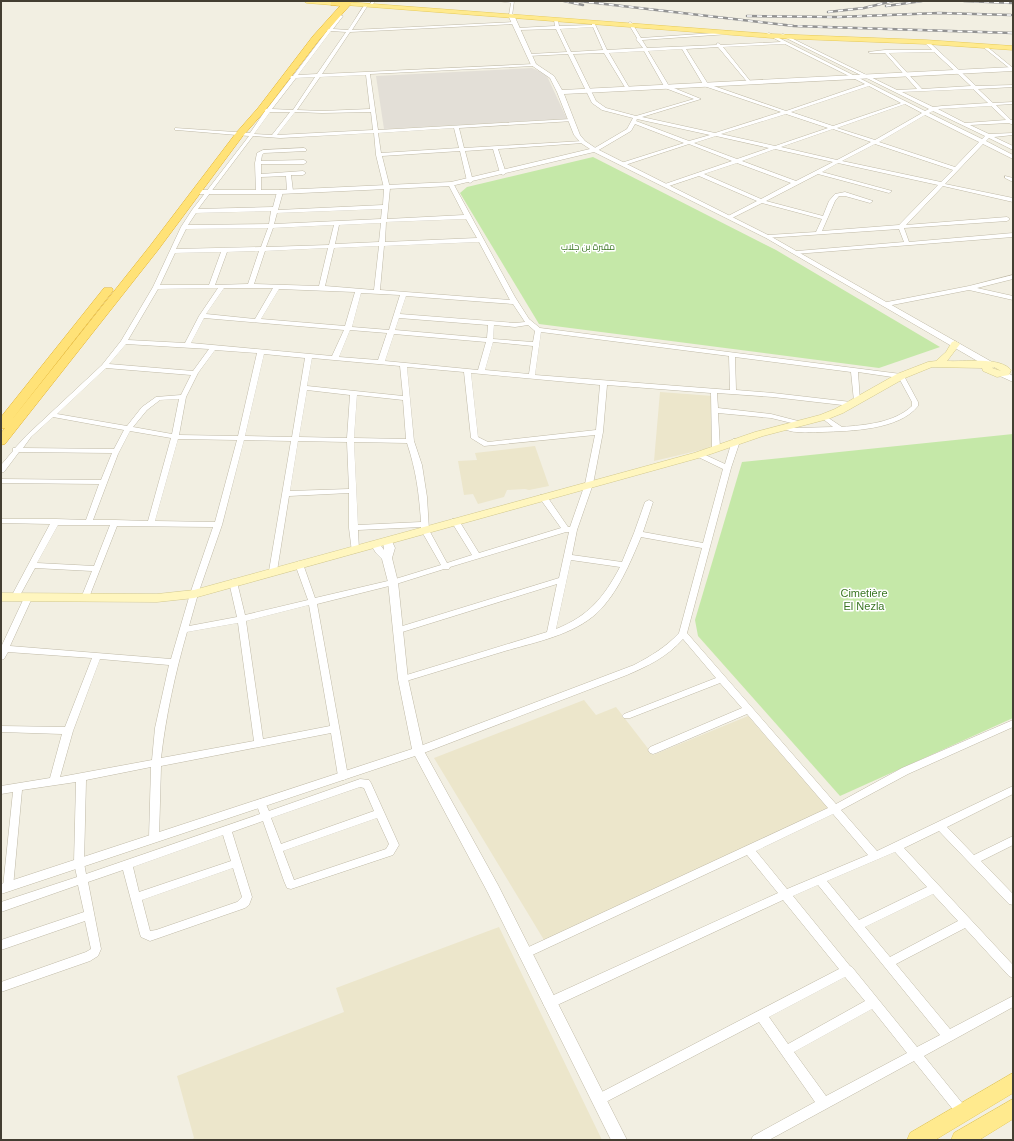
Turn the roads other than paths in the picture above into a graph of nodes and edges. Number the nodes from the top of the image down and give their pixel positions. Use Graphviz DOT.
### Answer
graph roads {
  1 [pos="307,1"];
  2 [pos="499,1"];
  3 [pos="347,3"];
  4 [pos="370,3"];
  5 [pos="334,5"];
  6 [pos="513,18"];
  7 [pos="556,24"];
  8 [pos="594,24"];
  9 [pos="630,24"];
  10 [pos="518,29"];
  11 [pos="327,30"];
  12 [pos="349,31"];
  13 [pos="710,33"];
  14 [pos="770,35"];
  15 [pos="784,38"];
  16 [pos="638,39"];
  17 [pos="926,42"];
  18 [pos="985,46"];
  19 [pos="720,47"];
  20 [pos="1013,47"];
  21 [pos="683,48"];
  22 [pos="645,50"];
  23 [pos="935,51"];
  24 [pos="606,52"];
  25 [pos="870,52"];
  26 [pos="885,52"];
  27 [pos="571,54"];
  28 [pos="530,56"];
  29 [pos="534,64"];
  30 [pos="1012,69"];
  31 [pos="956,72"];
  32 [pos="368,74"];
  33 [pos="906,74"];
  34 [pos="319,76"];
  35 [pos="865,76"];
  36 [pos="290,77"];
  37 [pos="851,77"];
  38 [pos="748,83"];
  39 [pos="706,85"];
  40 [pos="868,85"];
  41 [pos="1013,86"];
  42 [pos="667,87"];
  43 [pos="973,88"];
  44 [pos="628,89"];
  45 [pos="921,90"];
  46 [pos="588,91"];
  47 [pos="560,92"];
  48 [pos="897,92"];
  49 [pos="904,103"];
  50 [pos="1013,103"];
  51 [pos="991,104"];
  52 [pos="932,109"];
  53 [pos="265,110"];
  54 [pos="373,110"];
  55 [pos="294,112"];
  56 [pos="786,113"];
  57 [pos="925,113"];
  58 [pos="571,120"];
  59 [pos="635,120"];
  60 [pos="1012,122"];
  61 [pos="963,124"];
  62 [pos="456,127"];
  63 [pos="832,128"];
  64 [pos="177,129"];
  65 [pos="652,129"];
  66 [pos="629,130"];
  67 [pos="376,131"];
  68 [pos="714,134"];
  69 [pos="1013,134"];
  70 [pos="236,135"];
  71 [pos="252,136"];
  72 [pos="988,136"];
  73 [pos="583,142"];
  74 [pos="875,142"];
  75 [pos="279,143"];
  76 [pos="689,143"];
  77 [pos="983,143"];
  78 [pos="495,148"];
  79 [pos="776,148"];
  80 [pos="1013,148"];
  81 [pos="304,150"];
  82 [pos="463,150"];
  83 [pos="595,150"];
  84 [pos="380,155"];
  85 [pos="1013,157"];
  86 [pos="304,162"];
  87 [pos="737,162"];
  88 [pos="836,162"];
  89 [pos="280,163"];
  90 [pos="258,164"];
  91 [pos="623,164"];
  92 [pos="955,169"];
  93 [pos="303,172"];
  94 [pos="817,172"];
  95 [pos="503,173"];
  96 [pos="280,174"];
  97 [pos="288,174"];
  98 [pos="700,174"];
  99 [pos="259,176"];
  100 [pos="1007,177"];
  101 [pos="1013,180"];
  102 [pos="470,181"];
  103 [pos="796,183"];
  104 [pos="451,184"];
  105 [pos="940,184"];
  106 [pos="667,185"];
  107 [pos="387,188"];
  108 [pos="290,191"];
  109 [pos="889,191"];
  110 [pos="198,192"];
  111 [pos="210,192"];
  112 [pos="258,192"];
  113 [pos="280,192"];
  114 [pos="762,200"];
  115 [pos="1013,200"];
  116 [pos="870,201"];
  117 [pos="385,207"];
  118 [pos="194,211"];
  119 [pos="274,211"];
  120 [pos="467,217"];
  121 [pos="730,217"];
  122 [pos="825,218"];
  123 [pos="1007,219"];
  124 [pos="383,220"];
  125 [pos="337,223"];
  126 [pos="271,226"];
  127 [pos="184,227"];
  128 [pos="901,227"];
  129 [pos="819,232"];
  130 [pos="1013,235"];
  131 [pos="768,237"];
  132 [pos="480,240"];
  133 [pos="907,243"];
  134 [pos="381,244"];
  135 [pos="331,246"];
  136 [pos="262,249"];
  137 [pos="225,250"];
  138 [pos="175,251"];
  139 [pos="797,253"];
  140 [pos="1013,278"];
  141 [pos="211,286"];
  142 [pos="222,286"];
  143 [pos="250,286"];
  144 [pos="277,286"];
  145 [pos="156,287"];
  146 [pos="322,288"];
  147 [pos="969,288"];
  148 [pos="359,290"];
  149 [pos="378,292"];
  150 [pos="404,294"];
  151 [pos="1013,298"];
  152 [pos="516,302"];
  153 [pos="887,304"];
  154 [pos="202,316"];
  155 [pos="397,316"];
  156 [pos="257,321"];
  157 [pos="529,323"];
  158 [pos="491,324"];
  159 [pos="348,328"];
  160 [pos="538,330"];
  161 [pos="392,332"];
  162 [pos="490,340"];
  163 [pos="124,342"];
  164 [pos="536,344"];
  165 [pos="955,344"];
  166 [pos="187,345"];
  167 [pos="214,347"];
  168 [pos="261,352"];
  169 [pos="732,354"];
  170 [pos="309,356"];
  171 [pos="336,358"];
  172 [pos="382,362"];
  173 [pos="940,363"];
  174 [pos="403,364"];
  175 [pos="104,366"];
  176 [pos="927,367"];
  177 [pos="989,367"];
  178 [pos="467,370"];
  179 [pos="854,370"];
  180 [pos="1007,370"];
  181 [pos="195,372"];
  182 [pos="481,372"];
  183 [pos="532,376"];
  184 [pos="900,376"];
  185 [pos="1013,380"];
  186 [pos="604,382"];
  187 [pos="303,388"];
  188 [pos="714,391"];
  189 [pos="733,392"];
  190 [pos="354,393"];
  191 [pos="183,397"];
  192 [pos="405,398"];
  193 [pos="854,403"];
  194 [pos="714,410"];
  195 [pos="51,415"];
  196 [pos="824,417"];
  197 [pos="800,422"];
  198 [pos="1,425"];
  199 [pos="784,427"];
  200 [pos="127,428"];
  201 [pos="840,429"];
  202 [pos="599,432"];
  203 [pos="175,437"];
  204 [pos="242,439"];
  205 [pos="295,439"];
  206 [pos="350,440"];
  207 [pos="1,441"];
  208 [pos="410,441"];
  209 [pos="736,441"];
  210 [pos="716,448"];
  211 [pos="16,450"];
  212 [pos="116,451"];
  213 [pos="698,455"];
  214 [pos="727,468"];
  215 [pos="1,469"];
  216 [pos="1,481"];
  217 [pos="104,482"];
  218 [pos="589,484"];
  219 [pos="352,491"];
  220 [pos="286,494"];
  221 [pos="544,497"];
  222 [pos="649,502"];
  223 [pos="1,521"];
  224 [pos="56,521"];
  225 [pos="455,521"];
  226 [pos="89,522"];
  227 [pos="115,522"];
  228 [pos="151,523"];
  229 [pos="218,525"];
  230 [pos="424,527"];
  231 [pos="353,528"];
  232 [pos="569,530"];
  233 [pos="639,534"];
  234 [pos="388,541"];
  235 [pos="376,545"];
  236 [pos="706,546"];
  237 [pos="355,550"];
  238 [pos="477,557"];
  239 [pos="567,557"];
  240 [pos="387,558"];
  241 [pos="299,564"];
  242 [pos="32,565"];
  243 [pos="624,565"];
  244 [pos="446,567"];
  245 [pos="97,569"];
  246 [pos="273,571"];
  247 [pos="562,580"];
  248 [pos="233,582"];
  249 [pos="393,582"];
  250 [pos="194,594"];
  251 [pos="1,597"];
  252 [pos="15,597"];
  253 [pos="28,598"];
  254 [pos="85,598"];
  255 [pos="312,601"];
  256 [pos="242,618"];
  257 [pos="183,630"];
  258 [pos="399,630"];
  259 [pos="551,634"];
  260 [pos="683,634"];
  261 [pos="3,649"];
  262 [pos="97,656"];
  263 [pos="1,657"];
  264 [pos="174,662"];
  265 [pos="403,679"];
  266 [pos="722,679"];
  267 [pos="749,709"];
  268 [pos="627,716"];
  269 [pos="1013,723"];
  270 [pos="1,729"];
  271 [pos="334,729"];
  272 [pos="68,731"];
  273 [pos="259,743"];
  274 [pos="653,750"];
  275 [pos="418,751"];
  276 [pos="156,762"];
  277 [pos="343,776"];
  278 [pos="81,777"];
  279 [pos="54,781"];
  280 [pos="18,788"];
  281 [pos="1,790"];
  282 [pos="1013,790"];
  283 [pos="261,803"];
  284 [pos="835,809"];
  285 [pos="380,813"];
  286 [pos="266,816"];
  287 [pos="939,825"];
  288 [pos="226,830"];
  289 [pos="154,838"];
  290 [pos="1013,840"];
  291 [pos="897,847"];
  292 [pos="277,849"];
  293 [pos="749,850"];
  294 [pos="875,856"];
  295 [pos="973,860"];
  296 [pos="80,863"];
  297 [pos="127,864"];
  298 [pos="236,864"];
  299 [pos="82,880"];
  300 [pos="820,880"];
  301 [pos="4,888"];
  302 [pos="935,888"];
  303 [pos="786,894"];
  304 [pos="136,898"];
  305 [pos="1013,900"];
  306 [pos="1,907"];
  307 [pos="89,915"];
  308 [pos="966,922"];
  309 [pos="858,926"];
  310 [pos="1,945"];
  311 [pos="524,954"];
  312 [pos="888,963"];
  313 [pos="848,970"];
  314 [pos="1013,973"];
  315 [pos="1,987"];
  316 [pos="1013,1001"];
  317 [pos="874,1002"];
  318 [pos="549,1003"];
  319 [pos="761,1015"];
  320 [pos="948,1036"];
  321 [pos="786,1051"];
  322 [pos="916,1055"];
  323 [pos="1013,1082"];
  324 [pos="598,1100"];
  325 [pos="824,1104"];
  326 [pos="1013,1108"];
  327 [pos="963,1113"];
  328 [pos="619,1140"];
  329 [pos="757,1140"];
  330 [pos="917,1140"];
  331 [pos="961,1140"];
  1 -- 5 [label="main road"];
  2 -- 6 [label="street"];
  3 -- 4 [label="main road"];
  3 -- 5 [label="highway"];
  4 -- 6 [label="main road"];
  4 -- 12 [label="street"];
  5 -- 11 [label="highway"];
  5 -- 70 [label="highway"];
  6 -- 7 [label="main road"];
  6 -- 9 [label="main road"];
  6 -- 10 [label="street"];
  6 -- 12 [label="street"];
  7 -- 8 [label="main road"];
  7 -- 10 [label="street"];
  7 -- 27 [label="street"];
  8 -- 9 [label="main road"];
  8 -- 24 [label="street"];
  9 -- 13 [label="main road"];
  9 -- 14 [label="main road"];
  9 -- 16 [label="street"];
  10 -- 28 [label="street"];
  11 -- 12 [label="street"];
  11 -- 36 [label="highway"];
  12 -- 34 [label="street"];
  13 -- 14 [label="main road"];
  13 -- 16 [label="street"];
  13 -- 19 [label="street"];
  14 -- 15 [label="main road"];
  15 -- 17 [label="main road"];
  15 -- 19 [label="street"];
  15 -- 20 [label="main road"];
  15 -- 35 [label="street"];
  15 -- 37 [label="street"];
  16 -- 22 [label="street"];
  17 -- 18 [label="main road"];
  17 -- 23 [label="street"];
  18 -- 20 [label="main road"];
  18 -- 30 [label="street"];
  19 -- 21 [label="street"];
  19 -- 38 [label="street"];
  21 -- 22 [label="street"];
  21 -- 39 [label="street"];
  22 -- 24 [label="street"];
  22 -- 42 [label="street"];
  23 -- 26 [label="street"];
  23 -- 31 [label="street"];
  24 -- 27 [label="street"];
  24 -- 44 [label="street"];
  25 -- 26 [label="street"];
  26 -- 33 [label="street"];
  27 -- 28 [label="street"];
  27 -- 46 [label="street"];
  28 -- 29 [label="street"];
  29 -- 32 [label="street"];
  29 -- 47 [label="street"];
  30 -- 31 [label="street"];
  31 -- 33 [label="street"];
  31 -- 43 [label="street"];
  32 -- 34 [label="street"];
  32 -- 54 [label="street"];
  33 -- 35 [label="street"];
  33 -- 45 [label="street"];
  34 -- 36 [label="street"];
  34 -- 55 [label="street"];
  35 -- 37 [label="street"];
  35 -- 48 [label="street"];
  36 -- 53 [label="highway"];
  37 -- 38 [label="street"];
  37 -- 40 [label="street"];
  38 -- 39 [label="street"];
  39 -- 42 [label="street"];
  39 -- 56 [label="street"];
  40 -- 49 [label="street"];
  40 -- 56 [label="street"];
  41 -- 43 [label="street"];
  42 -- 44 [label="street"];
  42 -- 59 [label="street"];
  43 -- 45 [label="street"];
  43 -- 51 [label="street"];
  44 -- 46 [label="street"];
  45 -- 48 [label="street"];
  46 -- 47 [label="street"];
  46 -- 59 [label="street"];
  47 -- 58 [label="street"];
  48 -- 52 [label="street"];
  49 -- 57 [label="street"];
  49 -- 63 [label="street"];
  50 -- 51 [label="street"];
  51 -- 52 [label="street"];
  51 -- 60 [label="street"];
  52 -- 57 [label="street"];
  52 -- 61 [label="street"];
  53 -- 55 [label="street"];
  53 -- 70 [label="highway"];
  53 -- 71 [label="street"];
  54 -- 55 [label="street"];
  54 -- 67 [label="street"];
  55 -- 75 [label="street"];
  56 -- 63 [label="street"];
  56 -- 68 [label="street"];
  57 -- 74 [label="street"];
  57 -- 77 [label="street"];
  58 -- 62 [label="street"];
  58 -- 73 [label="street"];
  59 -- 65 [label="street"];
  59 -- 66 [label="street"];
  59 -- 68 [label="street"];
  60 -- 61 [label="street"];
  61 -- 72 [label="street"];
  62 -- 67 [label="street"];
  62 -- 82 [label="street"];
  63 -- 74 [label="street"];
  63 -- 79 [label="street"];
  64 -- 70 [label="street"];
  65 -- 66 [label="street"];
  65 -- 76 [label="street"];
  66 -- 83 [label="street"];
  67 -- 75 [label="street"];
  67 -- 84 [label="street"];
  68 -- 76 [label="street"];
  68 -- 79 [label="street"];
  69 -- 72 [label="street"];
  70 -- 71 [label="street"];
  70 -- 110 [label="highway"];
  70 -- 198 [label="highway"];
  71 -- 75 [label="street"];
  71 -- 111 [label="street"];
  72 -- 77 [label="street"];
  72 -- 80 [label="street"];
  73 -- 78 [label="street"];
  73 -- 83 [label="street"];
  74 -- 88 [label="street"];
  74 -- 92 [label="street"];
  75 -- 81 [label="street"];
  75 -- 89 [label="street"];
  75 -- 90 [label="street"];
  76 -- 87 [label="street"];
  76 -- 91 [label="street"];
  77 -- 85 [label="street"];
  77 -- 92 [label="street"];
  78 -- 82 [label="street"];
  78 -- 95 [label="street"];
  79 -- 87 [label="street"];
  79 -- 88 [label="street"];
  82 -- 84 [label="street"];
  82 -- 102 [label="street"];
  83 -- 91 [label="street"];
  83 -- 95 [label="street"];
  84 -- 107 [label="street"];
  86 -- 89 [label="street"];
  87 -- 98 [label="street"];
  87 -- 103 [label="street"];
  88 -- 94 [label="street"];
  88 -- 105 [label="street"];
  89 -- 90 [label="street"];
  89 -- 96 [label="street"];
  90 -- 99 [label="street"];
  91 -- 106 [label="street"];
  92 -- 105 [label="street"];
  93 -- 97 [label="street"];
  94 -- 103 [label="street"];
  94 -- 109 [label="street"];
  95 -- 102 [label="street"];
  96 -- 97 [label="street"];
  96 -- 99 [label="street"];
  97 -- 108 [label="street"];
  98 -- 106 [label="street"];
  98 -- 114 [label="street"];
  99 -- 112 [label="street"];
  100 -- 101 [label="street"];
  102 -- 104 [label="street"];
  103 -- 114 [label="street"];
  104 -- 107 [label="street"];
  104 -- 120 [label="street"];
  105 -- 115 [label="street"];
  105 -- 128 [label="street"];
  106 -- 121 [label="street"];
  107 -- 108 [label="street"];
  107 -- 117 [label="street"];
  108 -- 113 [label="street"];
  110 -- 111 [label="street"];
  110 -- 207 [label="highway"];
  111 -- 112 [label="street"];
  111 -- 118 [label="street"];
  112 -- 113 [label="street"];
  113 -- 119 [label="street"];
  114 -- 121 [label="street"];
  114 -- 122 [label="street"];
  116 -- 122 [label="street"];
  117 -- 119 [label="street"];
  117 -- 124 [label="street"];
  118 -- 119 [label="street"];
  118 -- 127 [label="street"];
  119 -- 126 [label="street"];
  120 -- 124 [label="street"];
  120 -- 132 [label="street"];
  121 -- 131 [label="street"];
  122 -- 129 [label="street"];
  123 -- 128 [label="street"];
  124 -- 125 [label="street"];
  124 -- 134 [label="street"];
  125 -- 126 [label="street"];
  125 -- 135 [label="street"];
  126 -- 127 [label="street"];
  126 -- 136 [label="street"];
  127 -- 138 [label="street"];
  128 -- 129 [label="street"];
  128 -- 133 [label="street"];
  129 -- 131 [label="street"];
  130 -- 133 [label="street"];
  131 -- 139 [label="street"];
  132 -- 134 [label="street"];
  132 -- 152 [label="street"];
  133 -- 139 [label="street"];
  134 -- 135 [label="street"];
  134 -- 149 [label="street"];
  135 -- 136 [label="street"];
  135 -- 146 [label="street"];
  136 -- 137 [label="street"];
  136 -- 143 [label="street"];
  137 -- 138 [label="street"];
  137 -- 141 [label="street"];
  138 -- 145 [label="street"];
  139 -- 153 [label="street"];
  140 -- 147 [label="street"];
  141 -- 142 [label="street"];
  141 -- 145 [label="street"];
  142 -- 143 [label="street"];
  142 -- 154 [label="street"];
  143 -- 144 [label="street"];
  144 -- 146 [label="street"];
  144 -- 156 [label="street"];
  145 -- 163 [label="street"];
  146 -- 148 [label="street"];
  147 -- 151 [label="street"];
  147 -- 153 [label="street"];
  148 -- 149 [label="street"];
  148 -- 159 [label="street"];
  149 -- 150 [label="street"];
  150 -- 152 [label="street"];
  150 -- 155 [label="street"];
  152 -- 157 [label="street"];
  153 -- 165 [label="street"];
  154 -- 156 [label="street"];
  154 -- 166 [label="street"];
  155 -- 158 [label="street"];
  155 -- 161 [label="street"];
  156 -- 159 [label="street"];
  157 -- 158 [label="street"];
  157 -- 160 [label="street"];
  158 -- 162 [label="street"];
  159 -- 161 [label="street"];
  159 -- 171 [label="street"];
  160 -- 164 [label="street"];
  160 -- 169 [label="street"];
  161 -- 162 [label="street"];
  161 -- 172 [label="street"];
  162 -- 164 [label="street"];
  162 -- 182 [label="street"];
  163 -- 166 [label="street"];
  163 -- 175 [label="street"];
  164 -- 183 [label="street"];
  165 -- 173 [label="main road"];
  165 -- 177 [label="street"];
  166 -- 167 [label="street"];
  167 -- 168 [label="street"];
  167 -- 181 [label="street"];
  168 -- 170 [label="street"];
  168 -- 204 [label="street"];
  169 -- 179 [label="street"];
  169 -- 189 [label="street"];
  170 -- 171 [label="street"];
  170 -- 187 [label="street"];
  171 -- 172 [label="street"];
  172 -- 174 [label="street"];
  173 -- 176 [label="main road"];
  173 -- 177 [label="main road"];
  174 -- 178 [label="street"];
  174 -- 192 [label="street"];
  175 -- 181 [label="street"];
  175 -- 195 [label="street"];
  176 -- 177 [label="main road"];
  176 -- 184 [label="main road"];
  177 -- 180 [label="main road"];
  178 -- 182 [label="street"];
  178 -- 202 [label="street"];
  179 -- 184 [label="street"];
  179 -- 193 [label="street"];
  180 -- 185 [label="street"];
  181 -- 191 [label="street"];
  182 -- 183 [label="street"];
  183 -- 186 [label="street"];
  184 -- 193 [label="main road"];
  184 -- 201 [label="street"];
  186 -- 188 [label="street"];
  186 -- 202 [label="street"];
  187 -- 190 [label="street"];
  187 -- 205 [label="street"];
  188 -- 189 [label="street"];
  188 -- 194 [label="street"];
  189 -- 193 [label="street"];
  190 -- 192 [label="street"];
  190 -- 206 [label="street"];
  191 -- 200 [label="street"];
  191 -- 203 [label="street"];
  192 -- 208 [label="street"];
  193 -- 196 [label="main road"];
  194 -- 197 [label="street"];
  194 -- 210 [label="street"];
  195 -- 200 [label="street"];
  195 -- 211 [label="street"];
  196 -- 197 [label="main road"];
  196 -- 201 [label="street"];
  197 -- 199 [label="main road"];
  199 -- 201 [label="street"];
  199 -- 209 [label="main road"];
  200 -- 203 [label="street"];
  200 -- 212 [label="street"];
  202 -- 218 [label="street"];
  203 -- 204 [label="street"];
  203 -- 228 [label="street"];
  204 -- 205 [label="street"];
  204 -- 229 [label="street"];
  205 -- 206 [label="street"];
  205 -- 220 [label="street"];
  206 -- 208 [label="street"];
  206 -- 219 [label="street"];
  208 -- 230 [label="street"];
  209 -- 210 [label="main road"];
  209 -- 214 [label="street"];
  210 -- 213 [label="main road"];
  211 -- 212 [label="street"];
  211 -- 215 [label="street"];
  212 -- 217 [label="street"];
  213 -- 214 [label="street"];
  213 -- 218 [label="main road"];
  214 -- 236 [label="street"];
  216 -- 217 [label="street"];
  217 -- 226 [label="street"];
  218 -- 221 [label="main road"];
  218 -- 232 [label="street"];
  219 -- 220 [label="street"];
  219 -- 231 [label="street"];
  220 -- 246 [label="street"];
  221 -- 225 [label="main road"];
  221 -- 232 [label="street"];
  222 -- 233 [label="street"];
  223 -- 224 [label="street"];
  224 -- 226 [label="street"];
  224 -- 242 [label="street"];
  225 -- 230 [label="main road"];
  225 -- 238 [label="street"];
  226 -- 227 [label="street"];
  227 -- 228 [label="street"];
  227 -- 245 [label="street"];
  228 -- 229 [label="street"];
  229 -- 250 [label="street"];
  230 -- 231 [label="street"];
  230 -- 234 [label="main road"];
  230 -- 244 [label="street"];
  231 -- 237 [label="street"];
  232 -- 238 [label="street"];
  232 -- 239 [label="street"];
  233 -- 236 [label="street"];
  233 -- 243 [label="street"];
  234 -- 235 [label="main road"];
  234 -- 240 [label="street"];
  235 -- 237 [label="main road"];
  235 -- 240 [label="street"];
  236 -- 260 [label="street"];
  237 -- 241 [label="main road"];
  238 -- 244 [label="street"];
  239 -- 243 [label="street"];
  239 -- 247 [label="street"];
  240 -- 249 [label="street"];
  241 -- 246 [label="main road"];
  241 -- 255 [label="street"];
  242 -- 245 [label="street"];
  242 -- 252 [label="street"];
  243 -- 259 [label="street"];
  244 -- 249 [label="street"];
  245 -- 254 [label="street"];
  246 -- 248 [label="main road"];
  247 -- 258 [label="street"];
  247 -- 259 [label="street"];
  248 -- 250 [label="main road"];
  248 -- 256 [label="street"];
  249 -- 255 [label="street"];
  249 -- 258 [label="street"];
  250 -- 254 [label="main road"];
  250 -- 257 [label="street"];
  251 -- 252 [label="main road"];
  252 -- 253 [label="main road"];
  253 -- 254 [label="main road"];
  253 -- 261 [label="street"];
  255 -- 256 [label="street"];
  255 -- 271 [label="street"];
  256 -- 257 [label="street"];
  256 -- 273 [label="street"];
  257 -- 264 [label="street"];
  258 -- 265 [label="street"];
  259 -- 265 [label="street"];
  260 -- 266 [label="street"];
  260 -- 275 [label="street"];
  261 -- 262 [label="street"];
  261 -- 263 [label="street"];
  262 -- 264 [label="street"];
  262 -- 272 [label="street"];
  264 -- 276 [label="street"];
  265 -- 275 [label="street"];
  266 -- 267 [label="street"];
  266 -- 268 [label="street"];
  267 -- 274 [label="street"];
  267 -- 284 [label="street"];
  269 -- 284 [label="street"];
  270 -- 272 [label="street"];
  271 -- 273 [label="street"];
  271 -- 277 [label="street"];
  272 -- 279 [label="street"];
  273 -- 276 [label="street"];
  275 -- 277 [label="street"];
  275 -- 311 [label="street"];
  276 -- 278 [label="street"];
  276 -- 289 [label="street"];
  277 -- 283 [label="street"];
  278 -- 279 [label="street"];
  278 -- 296 [label="street"];
  279 -- 280 [label="street"];
  280 -- 281 [label="street"];
  280 -- 301 [label="street"];
  282 -- 287 [label="street"];
  283 -- 286 [label="street"];
  283 -- 289 [label="street"];
  284 -- 293 [label="street"];
  284 -- 294 [label="street"];
  285 -- 286 [label="street"];
  285 -- 292 [label="street"];
  285 -- 292 [label="street"];
  286 -- 288 [label="street"];
  286 -- 292 [label="street"];
  287 -- 291 [label="street"];
  287 -- 295 [label="street"];
  288 -- 297 [label="street"];
  288 -- 298 [label="street"];
  289 -- 296 [label="street"];
  290 -- 295 [label="street"];
  291 -- 294 [label="street"];
  291 -- 302 [label="street"];
  293 -- 303 [label="street"];
  293 -- 311 [label="street"];
  294 -- 300 [label="street"];
  295 -- 305 [label="street"];
  296 -- 299 [label="street"];
  296 -- 301 [label="street"];
  297 -- 299 [label="street"];
  297 -- 304 [label="street"];
  298 -- 304 [label="street"];
  298 -- 304 [label="street"];
  299 -- 306 [label="street"];
  299 -- 307 [label="street"];
  300 -- 303 [label="street"];
  300 -- 309 [label="street"];
  302 -- 308 [label="street"];
  302 -- 309 [label="street"];
  303 -- 313 [label="street"];
  303 -- 318 [label="street"];
  307 -- 310 [label="street"];
  307 -- 315 [label="street"];
  308 -- 312 [label="street"];
  308 -- 314 [label="street"];
  309 -- 312 [label="street"];
  311 -- 318 [label="street"];
  312 -- 320 [label="street"];
  313 -- 317 [label="street"];
  313 -- 319 [label="street"];
  316 -- 320 [label="street"];
  317 -- 321 [label="street"];
  317 -- 322 [label="street"];
  318 -- 324 [label="street"];
  319 -- 321 [label="street"];
  319 -- 324 [label="street"];
  320 -- 322 [label="street"];
  321 -- 325 [label="street"];
  322 -- 325 [label="street"];
  322 -- 327 [label="street"];
  323 -- 327 [label="main road"];
  324 -- 328 [label="street"];
  325 -- 329 [label="street"];
  326 -- 331 [label="main road"];
  327 -- 330 [label="main road"];
}
